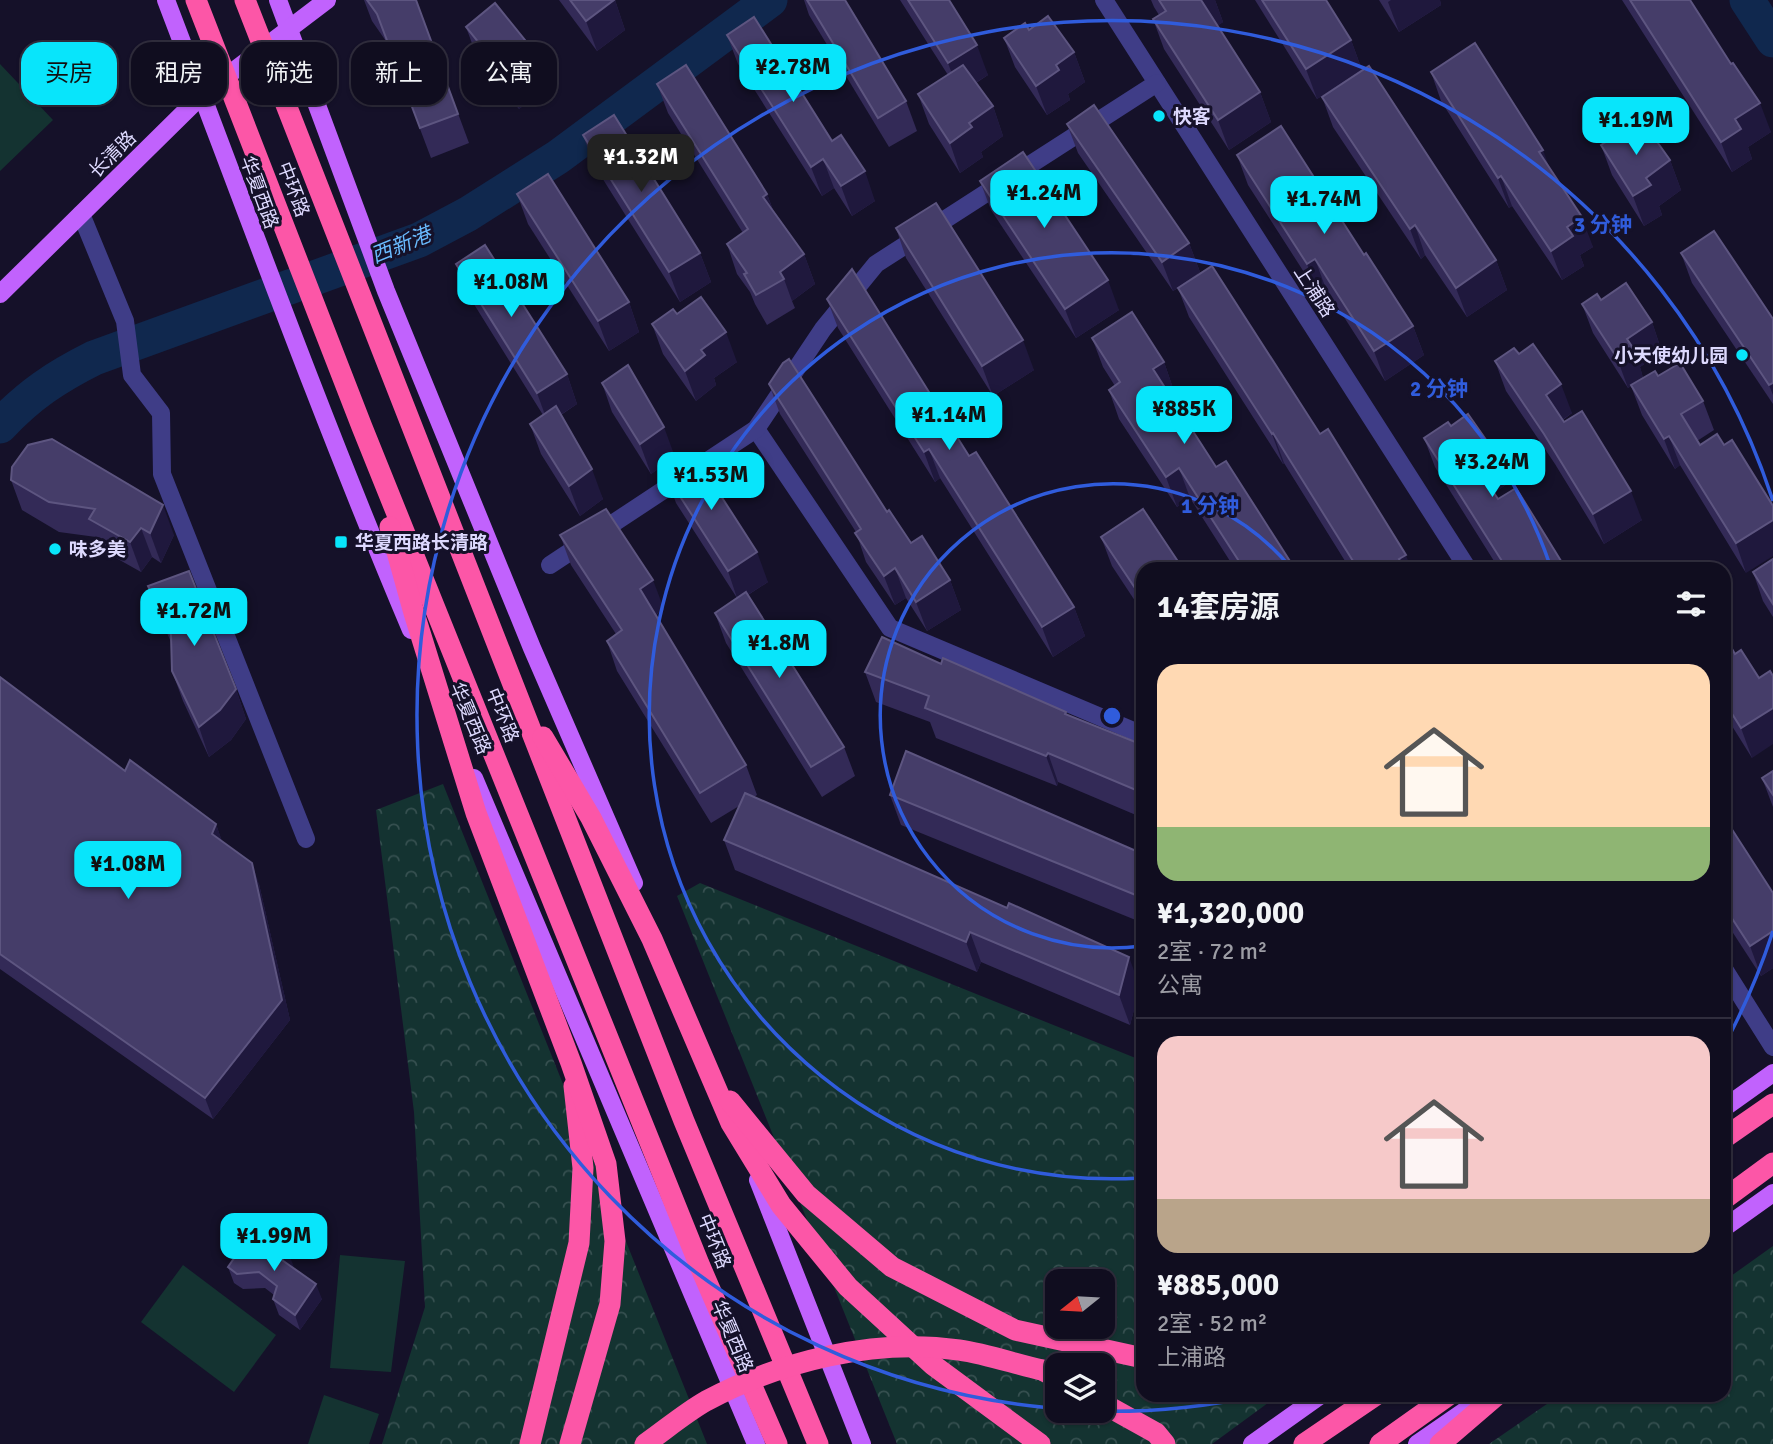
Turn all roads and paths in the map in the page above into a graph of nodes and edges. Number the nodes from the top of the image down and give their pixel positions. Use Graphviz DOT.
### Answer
graph roads {
  1 [pos="166,0"];
  2 [pos="196,0"];
  3 [pos="245,0"];
  4 [pos="278,0"];
  5 [pos="327,0"];
  6 [pos="1104,0"];
  7 [pos="289,28"];
  8 [pos="182,42"];
  9 [pos="227,76"];
  10 [pos="1157,83"];
  11 [pos="192,105"];
  12 [pos="206,105"];
  13 [pos="81,214"];
  14 [pos="0,294"];
  15 [pos="362,427"];
  16 [pos="755,429"];
  17 [pos="1464,562"];
  18 [pos="550,565"];
  19 [pos="512,685"];
  20 [pos="1136,732"];
  21 [pos="306,839"];
  22 [pos="1731,980"];
  23 [pos="1773,1047"];
  24 [pos="571,1063"];
  25 [pos="1773,1073"];
  26 [pos="713,1081"];
  27 [pos="1731,1103"];
  28 [pos="1773,1104"];
  29 [pos="1731,1133"];
  30 [pos="1773,1163"];
  31 [pos="1773,1193"];
  32 [pos="1731,1194"];
  33 [pos="1731,1223"];
  34 [pos="1136,1356"];
  35 [pos="1045,1372"];
  36 [pos="1311,1402"];
  37 [pos="1366,1402"];
  38 [pos="1439,1402"];
  39 [pos="1477,1402"];
  40 [pos="1489,1402"];
  41 [pos="1115,1411"];
  42 [pos="530,1444"];
  43 [pos="570,1444"];
  44 [pos="645,1444"];
  45 [pos="756,1444"];
  46 [pos="777,1444"];
  47 [pos="818,1444"];
  48 [pos="862,1444"];
  49 [pos="1040,1444"];
  50 [pos="1165,1444"];
  51 [pos="1252,1444"];
  52 [pos="1304,1444"];
  53 [pos="1381,1444"];
  54 [pos="1417,1444"];
  55 [pos="1440,1444"];
  1 -- 8 [label="main road, 华夏西路"];
  2 -- 15 [label="highway, 中环路, bridge"];
  3 -- 19 [label="highway, 中环路, bridge"];
  4 -- 7 [label="main road"];
  5 -- 7 [label="main road, 长清路"];
  6 -- 10 [label="street, 上浦路"];
  7 -- 9 [label="main road, 长清路"];
  7 -- 48 [label="main road"];
  10 -- 16 [label="street"];
  10 -- 17 [label="street, 上浦路"];
  11 -- 13 [label="main road, 长清路"];
  12 -- 45 [label="main road, 华夏西路"];
  13 -- 14 [label="main road, 长清路"];
  13 -- 21 [label="street"];
  15 -- 24 [label="highway, bridge"];
  15 -- 46 [label="highway, 中环路, bridge"];
  16 -- 18 [label="street"];
  16 -- 20 [label="street"];
  19 -- 26 [label="highway, bridge"];
  19 -- 47 [label="highway, 中环路, bridge"];
  22 -- 23 [label="street"];
  24 -- 42 [label="highway, bridge"];
  24 -- 43 [label="highway, bridge"];
  25 -- 27 [label="main road"];
  26 -- 34 [label="highway, bridge"];
  26 -- 49 [label="highway, bridge"];
  28 -- 29 [label="highway"];
  30 -- 32 [label="highway"];
  31 -- 33 [label="main road"];
  35 -- 44 [label="highway, bridge"];
  36 -- 51 [label="main road"];
  37 -- 52 [label="highway"];
  38 -- 53 [label="highway"];
  39 -- 54 [label="main road"];
  40 -- 55 [label="highway"];
  41 -- 50 [label="highway"];
}
